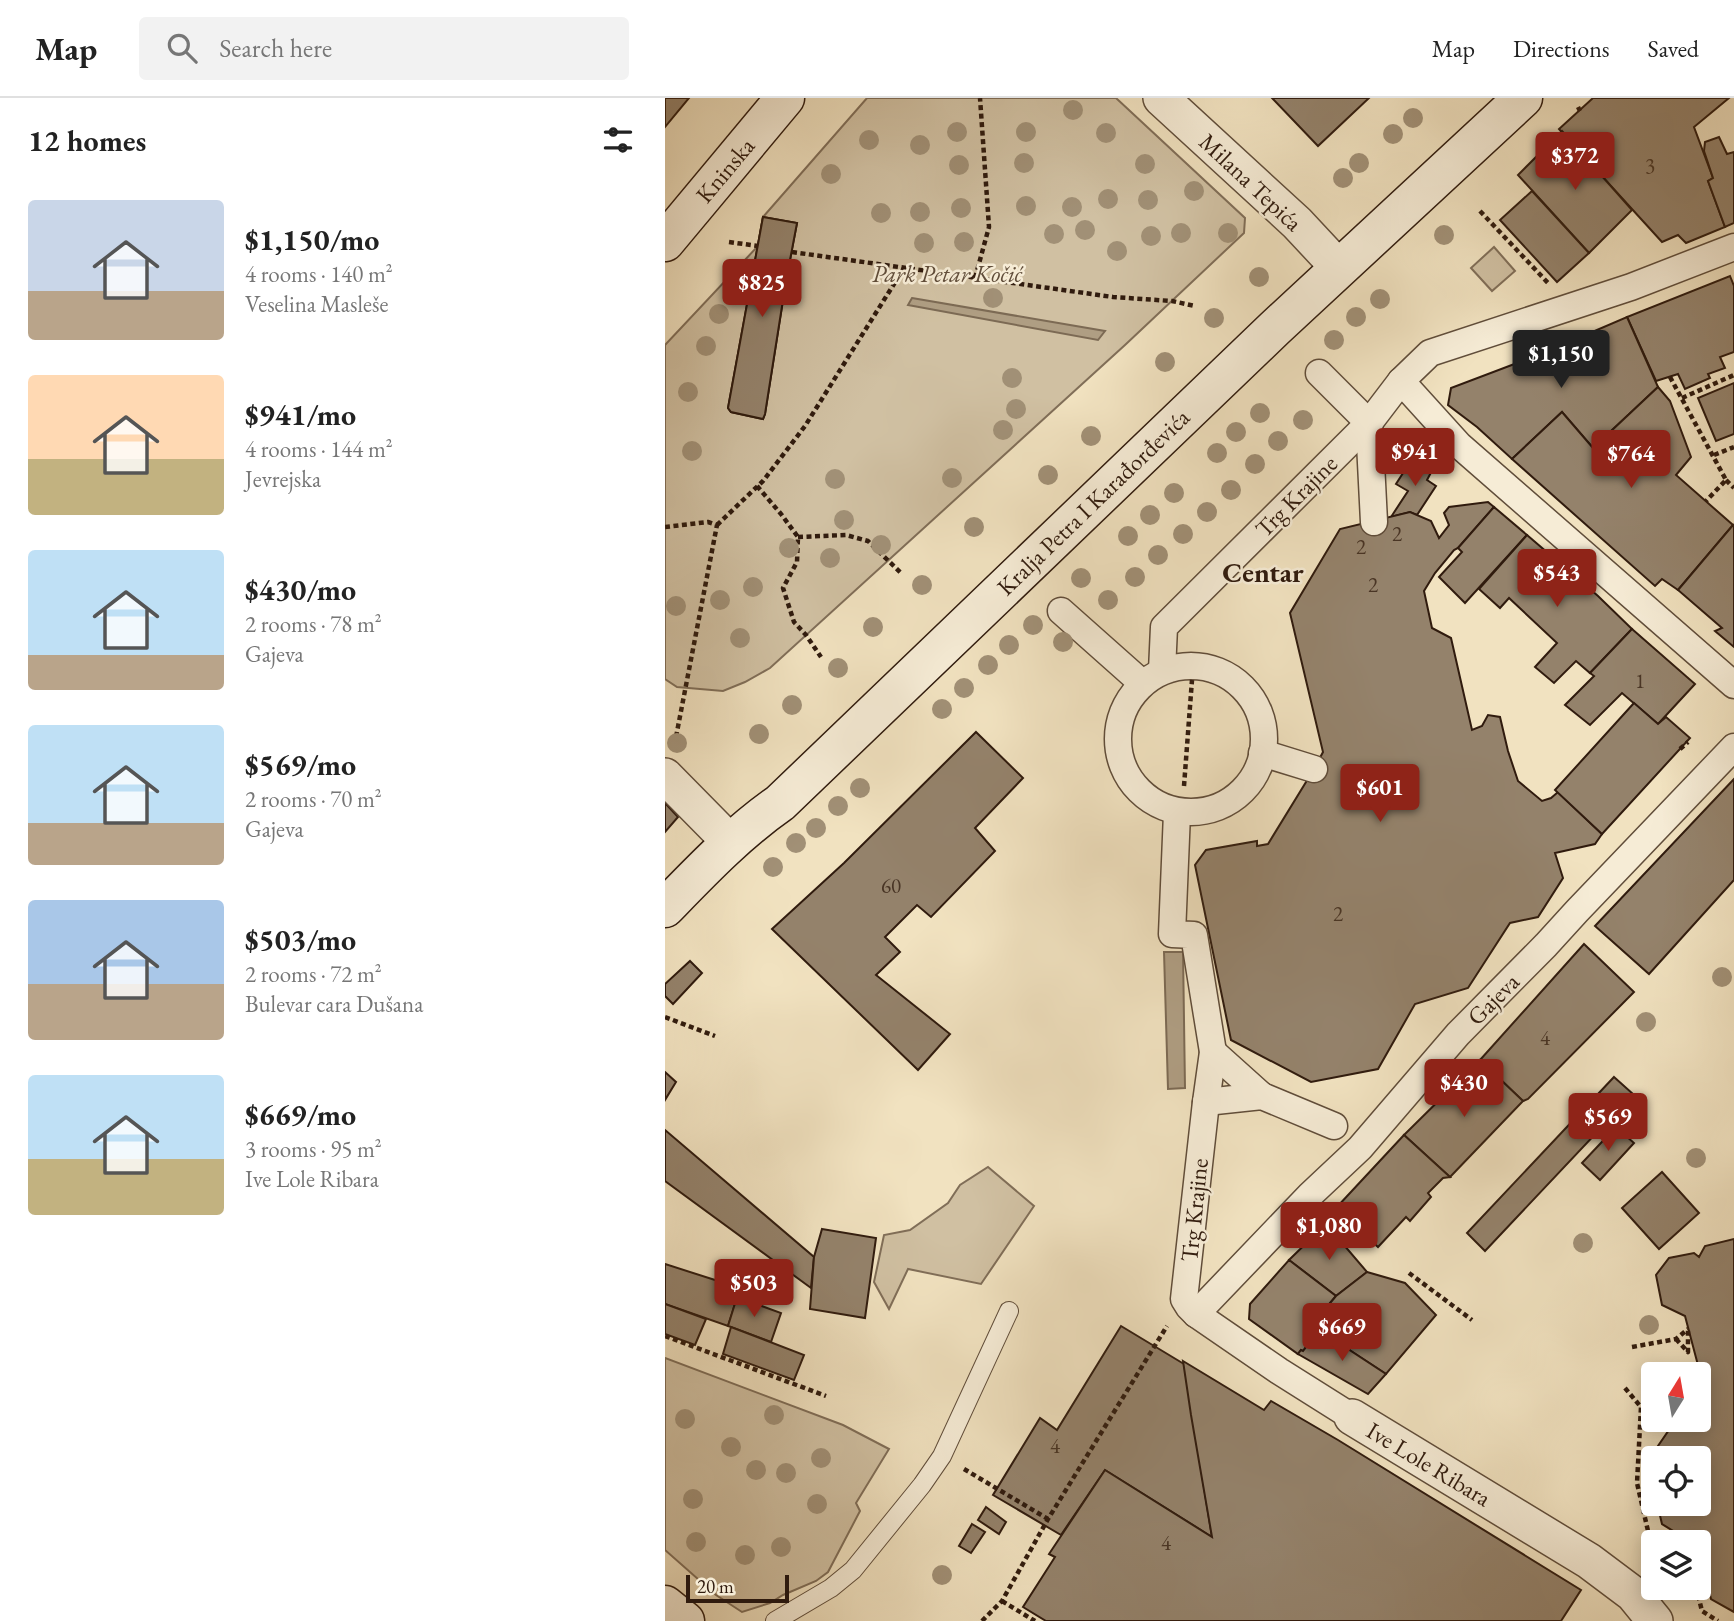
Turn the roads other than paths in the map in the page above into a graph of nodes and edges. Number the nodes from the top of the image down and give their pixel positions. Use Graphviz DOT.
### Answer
graph roads {
  1 [pos="785,98"];
  2 [pos="1161,98"];
  3 [pos="1524,98"];
  4 [pos="665,242"];
  5 [pos="1734,247"];
  6 [pos="1339,268"];
  7 [pos="1319,373"];
  8 [pos="1401,381"];
  9 [pos="1369,423"];
  10 [pos="1374,522"];
  11 [pos="1061,611"];
  12 [pos="1152,677"];
  13 [pos="1734,685"];
  14 [pos="1734,747"];
  15 [pos="1262,753"];
  16 [pos="1314,769"];
  17 [pos="665,776"];
  18 [pos="1177,813"];
  19 [pos="731,842"];
  20 [pos="665,908"];
  21 [pos="1213,1052"];
  22 [pos="1262,1096"];
  23 [pos="1206,1102"];
  24 [pos="1334,1126"];
  25 [pos="1190,1306"];
  26 [pos="1009,1311"];
  27 [pos="1352,1417"];
  28 [pos="665,1605"];
  29 [pos="685,1621"];
  30 [pos="775,1621"];
  31 [pos="1654,1621"];
  1 -- 4 [label="main road, Kninska"];
  2 -- 6 [label="street, Milana Tepića"];
  3 -- 6 [label="main road, Kralja Petra I Karađorđevića"];
  5 -- 8 [label="street, Trg Krajine"];
  6 -- 19 [label="main road, Kralja Petra I Karađorđevića"];
  7 -- 9 [label="street"];
  8 -- 9 [label="street, Trg Krajine"];
  8 -- 13 [label="street"];
  9 -- 10 [label="street"];
  9 -- 12 [label="street, Trg Krajine"];
  11 -- 12 [label="street"];
  12 -- 15 [label="street"];
  12 -- 18 [label="street"];
  14 -- 25 [label="street, Gajeva"];
  15 -- 16 [label="street"];
  15 -- 18 [label="street"];
  17 -- 19 [label="street"];
  18 -- 21 [label="street, Trg Krajine"];
  19 -- 20 [label="main road, Kralja Petra I Karađorđevića"];
  21 -- 22 [label="street"];
  21 -- 23 [label="street, Trg Krajine"];
  22 -- 23 [label="street"];
  22 -- 24 [label="street"];
  23 -- 25 [label="street, Trg Krajine"];
  25 -- 27 [label="street, Ive Lole Ribara"];
  26 -- 30 [label="lane"];
  27 -- 31 [label="street, Ive Lole Ribara"];
  28 -- 29 [label="main road"];
}
